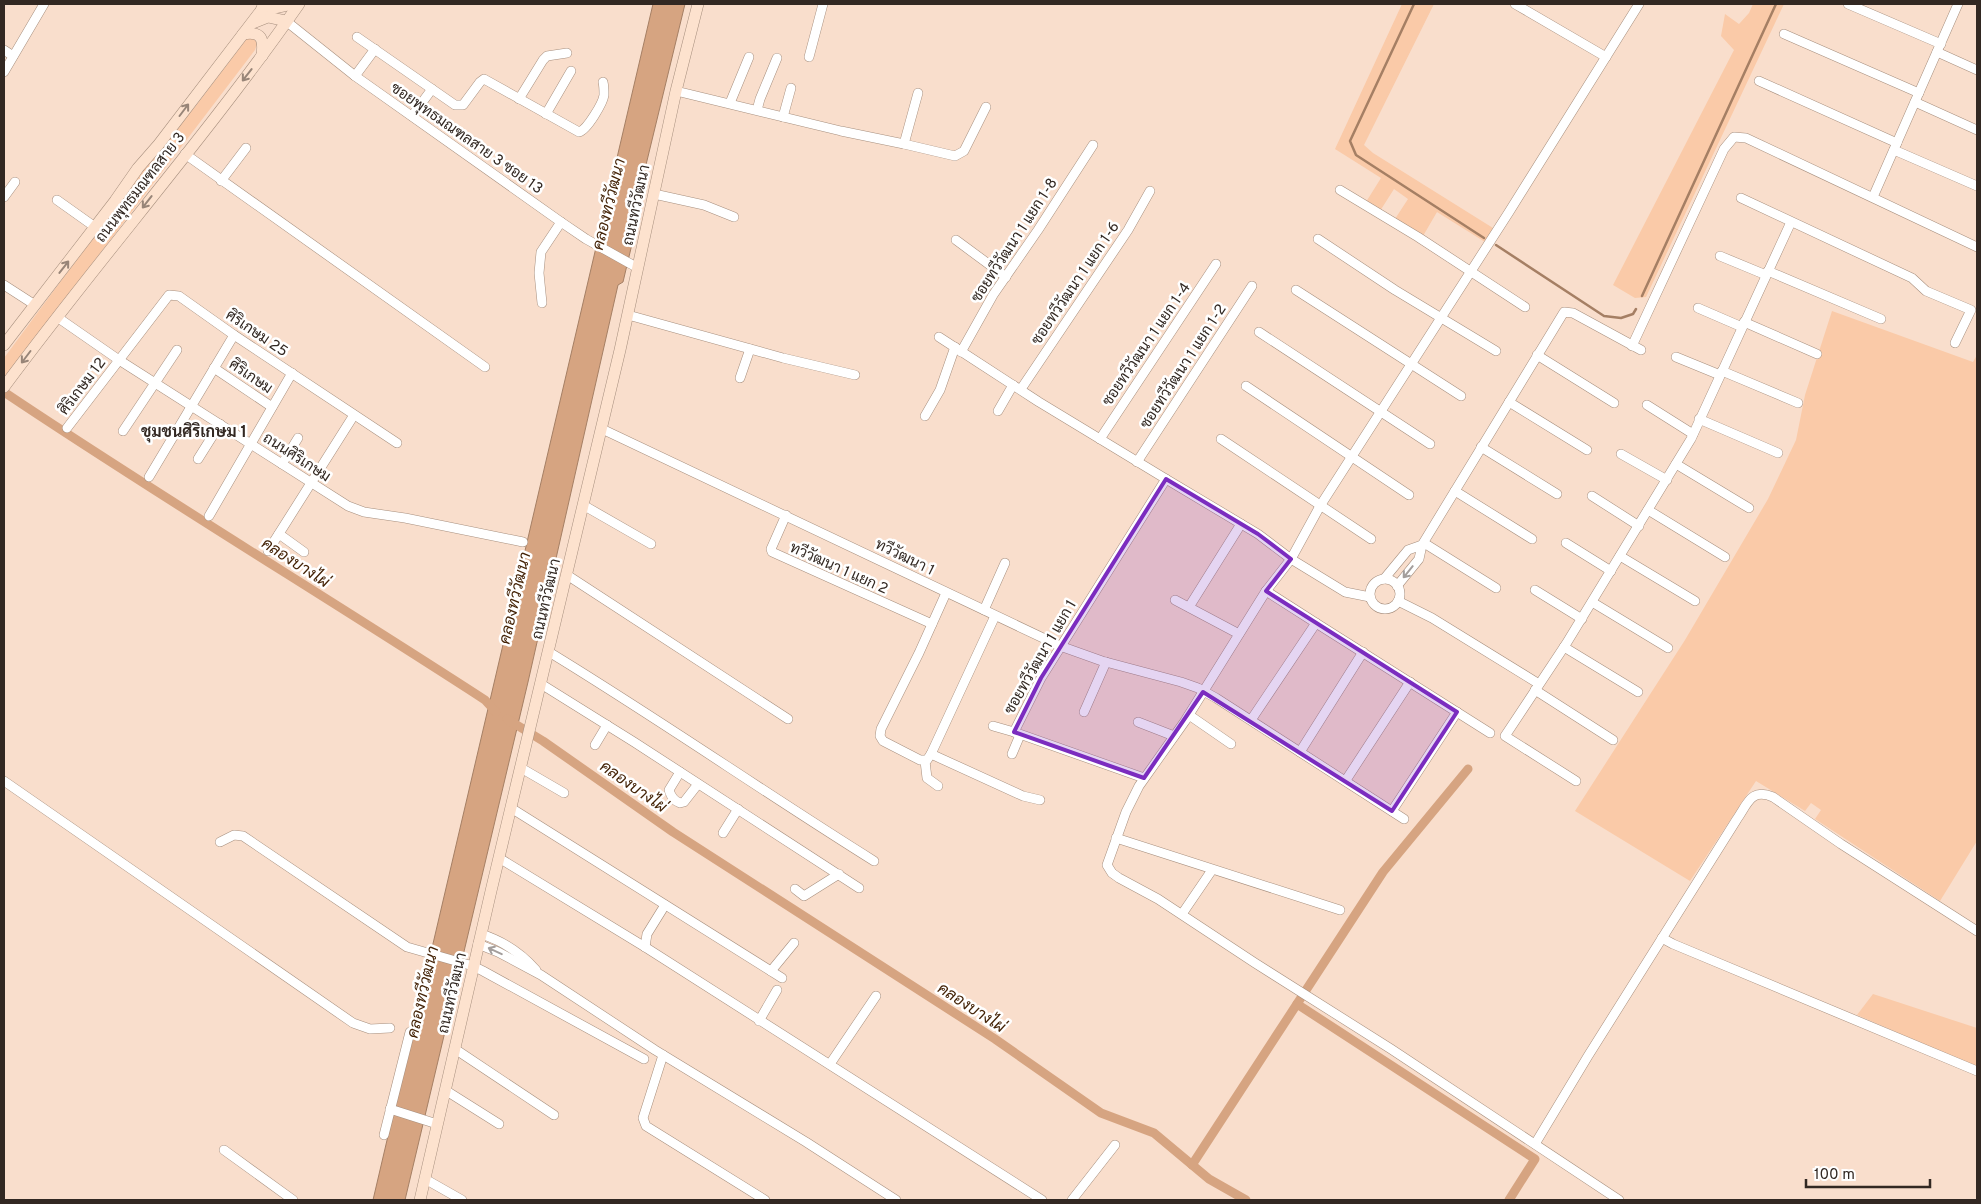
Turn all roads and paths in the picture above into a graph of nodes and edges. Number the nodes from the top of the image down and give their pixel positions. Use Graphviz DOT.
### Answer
graph roads {
  1 [pos="44,4"];
  2 [pos="293,4"];
  3 [pos="299,4"];
  4 [pos="698,4"];
  5 [pos="823,4"];
  6 [pos="1515,4"];
  7 [pos="1639,4"];
  8 [pos="1848,4"];
  9 [pos="1958,4"];
  10 [pos="1962,4"];
  11 [pos="262,5"];
  12 [pos="286,21"];
  13 [pos="250,24"];
  14 [pos="243,34"];
  15 [pos="1784,34"];
  16 [pos="357,37"];
  17 [pos="1939,48"];
  18 [pos="375,49"];
  19 [pos="4,50"];
  20 [pos="567,53"];
  21 [pos="13,56"];
  22 [pos="262,57"];
  23 [pos="749,57"];
  24 [pos="809,57"];
  25 [pos="1606,57"];
  26 [pos="777,58"];
  27 [pos="1977,70"];
  28 [pos="571,71"];
  29 [pos="4,72"];
  30 [pos="355,76"];
  31 [pos="1759,81"];
  32 [pos="603,82"];
  33 [pos="791,88"];
  34 [pos="432,89"];
  35 [pos="676,91"];
  36 [pos="918,93"];
  37 [pos="1917,98"];
  38 [pos="519,99"];
  39 [pos="730,103"];
  40 [pos="986,107"];
  41 [pos="757,110"];
  42 [pos="546,114"];
  43 [pos="412,116"];
  44 [pos="783,117"];
  45 [pos="1977,130"];
  46 [pos="904,144"];
  47 [pos="1093,145"];
  48 [pos="1895,146"];
  49 [pos="246,148"];
  50 [pos="185,154"];
  51 [pos="221,181"];
  52 [pos="15,182"];
  53 [pos="1977,186"];
  54 [pos="1340,190"];
  55 [pos="1150,191"];
  56 [pos="654,194"];
  57 [pos="4,197"];
  58 [pos="1741,198"];
  59 [pos="1872,198"];
  60 [pos="57,200"];
  61 [pos="734,217"];
  62 [pos="561,222"];
  63 [pos="1791,222"];
  64 [pos="95,227"];
  65 [pos="1318,239"];
  66 [pos="956,240"];
  67 [pos="1977,247"];
  68 [pos="1720,256"];
  69 [pos="1216,264"];
  70 [pos="638,268"];
  71 [pos="1471,272"];
  72 [pos="1767,273"];
  73 [pos="1006,277"];
  74 [pos="4,285"];
  75 [pos="1252,286"];
  76 [pos="1296,290"];
  77 [pos="542,303"];
  78 [pos="35,305"];
  79 [pos="1525,307"];
  80 [pos="1698,308"];
  81 [pos="628,315"];
  82 [pos="57,317"];
  83 [pos="1442,318"];
  84 [pos="1881,319"];
  85 [pos="1743,324"];
  86 [pos="1259,332"];
  87 [pos="234,335"];
  88 [pos="939,336"];
  89 [pos="1955,343"];
  90 [pos="4,345"];
  91 [pos="1632,346"];
  92 [pos="750,349"];
  93 [pos="958,349"];
  94 [pos="177,350"];
  95 [pos="1641,350"];
  96 [pos="1496,351"];
  97 [pos="1537,354"];
  98 [pos="1817,354"];
  99 [pos="1676,356"];
  100 [pos="120,360"];
  101 [pos="1412,364"];
  102 [pos="214,368"];
  103 [pos="485,368"];
  104 [pos="292,373"];
  105 [pos="1721,373"];
  106 [pos="855,375"];
  107 [pos="740,378"];
  108 [pos="154,382"];
  109 [pos="1246,386"];
  110 [pos="4,387"];
  111 [pos="1017,387"];
  112 [pos="1461,396"];
  113 [pos="1509,402"];
  114 [pos="1614,403"];
  115 [pos="1798,403"];
  116 [pos="1647,405"];
  117 [pos="191,406"];
  118 [pos="272,407"];
  119 [pos="998,411"];
  120 [pos="1381,412"];
  121 [pos="354,415"];
  122 [pos="925,416"];
  123 [pos="1699,419"];
  124 [pos="220,424"];
  125 [pos="67,428"];
  126 [pos="602,428"];
  127 [pos="123,431"];
  128 [pos="1693,434"];
  129 [pos="298,438"];
  130 [pos="1100,439"];
  131 [pos="1220,439"];
  132 [pos="397,443"];
  133 [pos="251,444"];
  134 [pos="1430,444"];
  135 [pos="1481,447"];
  136 [pos="1587,450"];
  137 [pos="1778,453"];
  138 [pos="1621,454"];
  139 [pos="1352,458"];
  140 [pos="198,459"];
  141 [pos="1138,462"];
  142 [pos="282,464"];
  143 [pos="1676,464"];
  144 [pos="149,477"];
  145 [pos="1166,479"];
  146 [pos="1667,480"];
  147 [pos="312,483"];
  148 [pos="1455,491"];
  149 [pos="1557,494"];
  150 [pos="1409,495"];
  151 [pos="1592,496"];
  152 [pos="584,505"];
  153 [pos="1320,506"];
  154 [pos="1749,508"];
  155 [pos="1648,510"];
  156 [pos="209,516"];
  157 [pos="786,516"];
  158 [pos="1241,524"];
  159 [pos="1639,526"];
  160 [pos="279,534"];
  161 [pos="1371,539"];
  162 [pos="1532,539"];
  163 [pos="523,542"];
  164 [pos="1566,543"];
  165 [pos="651,544"];
  166 [pos="1423,544"];
  167 [pos="268,551"];
  168 [pos="304,552"];
  169 [pos="1620,556"];
  170 [pos="1725,557"];
  171 [pos="1291,559"];
  172 [pos="1005,563"];
  173 [pos="1611,571"];
  174 [pos="567,575"];
  175 [pos="1384,579"];
  176 [pos="1397,586"];
  177 [pos="1496,588"];
  178 [pos="1536,590"];
  179 [pos="1266,591"];
  180 [pos="946,592"];
  181 [pos="1370,597"];
  182 [pos="1175,600"];
  183 [pos="1398,601"];
  184 [pos="1695,601"];
  185 [pos="1592,602"];
  186 [pos="1189,607"];
  187 [pos="984,610"];
  188 [pos="995,616"];
  189 [pos="1582,619"];
  190 [pos="1316,623"];
  191 [pos="932,624"];
  192 [pos="1239,634"];
  193 [pos="1060,646"];
  194 [pos="1564,647"];
  195 [pos="1668,648"];
  196 [pos="549,652"];
  197 [pos="1363,652"];
  198 [pos="1106,662"];
  199 [pos="1410,682"];
  200 [pos="541,684"];
  201 [pos="1537,687"];
  202 [pos="1202,692"];
  203 [pos="1638,692"];
  204 [pos="1084,712"];
  205 [pos="1457,712"];
  206 [pos="1189,715"];
  207 [pos="788,719"];
  208 [pos="1251,720"];
  209 [pos="1138,722"];
  210 [pos="607,725"];
  211 [pos="992,726"];
  212 [pos="1017,733"];
  213 [pos="1490,733"];
  214 [pos="1174,736"];
  215 [pos="1613,740"];
  216 [pos="1232,744"];
  217 [pos="595,745"];
  218 [pos="1300,752"];
  219 [pos="1012,754"];
  220 [pos="928,758"];
  221 [pos="520,768"];
  222 [pos="680,772"];
  223 [pos="1144,778"];
  224 [pos="1346,780"];
  225 [pos="4,781"];
  226 [pos="1576,781"];
  227 [pos="698,784"];
  228 [pos="938,786"];
  229 [pos="564,793"];
  230 [pos="1040,800"];
  231 [pos="511,808"];
  232 [pos="738,809"];
  233 [pos="1392,811"];
  234 [pos="1404,819"];
  235 [pos="723,833"];
  236 [pos="1116,838"];
  237 [pos="220,842"];
  238 [pos="499,858"];
  239 [pos="874,861"];
  240 [pos="1212,870"];
  241 [pos="839,874"];
  242 [pos="795,888"];
  243 [pos="859,888"];
  244 [pos="666,906"];
  245 [pos="1340,910"];
  246 [pos="1182,914"];
  247 [pos="1977,931"];
  248 [pos="1662,938"];
  249 [pos="480,939"];
  250 [pos="794,943"];
  251 [pos="645,947"];
  252 [pos="474,966"];
  253 [pos="770,971"];
  254 [pos="782,978"];
  255 [pos="777,990"];
  256 [pos="876,996"];
  257 [pos="759,1021"];
  258 [pos="390,1028"];
  259 [pos="410,1032"];
  260 [pos="455,1048"];
  261 [pos="663,1055"];
  262 [pos="644,1059"];
  263 [pos="830,1064"];
  264 [pos="1977,1071"];
  265 [pos="445,1090"];
  266 [pos="391,1110"];
  267 [pos="554,1115"];
  268 [pos="432,1122"];
  269 [pos="499,1124"];
  270 [pos="384,1135"];
  271 [pos="1535,1144"];
  272 [pos="1115,1145"];
  273 [pos="224,1150"];
  274 [pos="425,1179"];
  275 [pos="293,1200"];
  276 [pos="420,1200"];
  277 [pos="462,1200"];
  278 [pos="765,1200"];
  279 [pos="896,1200"];
  280 [pos="1042,1200"];
  281 [pos="1072,1200"];
  282 [pos="1619,1200"];
  1 -- 21 [label="street"];
  2 -- 11 [label="main road"];
  3 -- 12 [label="main road, ถนนพุทธมณฑลสาย 3"];
  4 -- 35 [label="main road, ถนนทวีวัฒนา"];
  5 -- 24 [label="street"];
  6 -- 25 [label="street"];
  7 -- 25 [label="street"];
  8 -- 17 [label="street"];
  9 -- 10 [label="street"];
  9 -- 17 [label="street"];
  11 -- 13 [label="main road, ถนนพุทธมณฑลสาย 3"];
  12 -- 13 [label="main road"];
  12 -- 22 [label="main road, ถนนพุทธมณฑลสาย 3"];
  12 -- 30 [label="street, ซอยพุทธมณฑลสาย 3 ซอย 13"];
  13 -- 14 [label="main road, ถนนพุทธมณฑลสาย 3"];
  14 -- 22 [label="main road"];
  64 -- 14 [label="main road, ถนนพุทธมณฑลสาย 3, one-way"];
  15 -- 37 [label="street"];
  16 -- 18 [label="street"];
  17 -- 27 [label="street"];
  17 -- 37 [label="street"];
  18 -- 30 [label="street"];
  18 -- 34 [label="street"];
  19 -- 21 [label="street"];
  20 -- 38 [label="street"];
  21 -- 29 [label="street"];
  22 -- 50 [label="main road, ถนนพุทธมณฑลสาย 3, one-way"];
  23 -- 39 [label="street"];
  25 -- 71 [label="street"];
  26 -- 41 [label="street"];
  28 -- 42 [label="street"];
  30 -- 43 [label="street, ซอยพุทธมณฑลสาย 3 ซอย 13"];
  31 -- 48 [label="street"];
  32 -- 42 [label="street"];
  33 -- 44 [label="street"];
  34 -- 38 [label="street"];
  34 -- 43 [label="street"];
  35 -- 39 [label="street"];
  35 -- 56 [label="main road, ถนนทวีวัฒนา"];
  36 -- 46 [label="street"];
  37 -- 45 [label="street"];
  37 -- 48 [label="street"];
  38 -- 42 [label="street"];
  39 -- 41 [label="street"];
  40 -- 46 [label="street"];
  41 -- 44 [label="street"];
  43 -- 62 [label="street, ซอยพุทธมณฑลสาย 3 ซอย 13"];
  44 -- 46 [label="street"];
  47 -- 73 [label="street, ซอยทวีวัฒนา 1 แยก 1-8"];
  48 -- 53 [label="street"];
  48 -- 59 [label="street"];
  49 -- 51 [label="street"];
  50 -- 51 [label="street"];
  50 -- 82 [label="main road, ถนนพุทธมณฑลสาย 3, one-way"];
  51 -- 103 [label="street"];
  52 -- 57 [label="street"];
  54 -- 71 [label="street"];
  55 -- 111 [label="street, ซอยทวีวัฒนา 1 แยก 1-6"];
  56 -- 61 [label="street"];
  56 -- 70 [label="main road, ถนนทวีวัฒนา"];
  58 -- 63 [label="street"];
  59 -- 67 [label="street"];
  59 -- 91 [label="street"];
  60 -- 64 [label="street"];
  62 -- 70 [label="street, ซอยพุทธมณฑลสาย 3 ซอย 13"];
  62 -- 77 [label="street"];
  63 -- 72 [label="street"];
  63 -- 89 [label="street"];
  78 -- 64 [label="main road, ถนนพุทธมณฑลสาย 3, one-way"];
  65 -- 83 [label="street"];
  66 -- 73 [label="street"];
  68 -- 72 [label="street"];
  69 -- 130 [label="street, ซอยทวีวัฒนา 1 แยก 1-4"];
  70 -- 81 [label="main road, ถนนทวีวัฒนา"];
  71 -- 79 [label="street"];
  71 -- 83 [label="street"];
  72 -- 84 [label="street"];
  72 -- 85 [label="street"];
  73 -- 93 [label="street, ซอยทวีวัฒนา 1 แยก 1-8"];
  74 -- 78 [label="street"];
  75 -- 141 [label="street, ซอยทวีวัฒนา 1 แยก 1-2"];
  76 -- 101 [label="street"];
  78 -- 90 [label="main road, ถนนพุทธมณฑลสาย 3"];
  80 -- 85 [label="street"];
  81 -- 92 [label="street"];
  81 -- 126 [label="main road, ถนนทวีวัฒนา"];
  82 -- 100 [label="street, ถนนศิริเกษม"];
  82 -- 110 [label="main road, ถนนพุทธมณฑลสาย 3, one-way"];
  83 -- 96 [label="street"];
  83 -- 101 [label="street"];
  85 -- 98 [label="street"];
  85 -- 105 [label="street"];
  86 -- 120 [label="street"];
  87 -- 100 [label="street, ศิริเกษม 25"];
  87 -- 102 [label="street"];
  87 -- 104 [label="street, ศิริเกษม 25"];
  88 -- 93 [label="street"];
  91 -- 95 [label="street"];
  91 -- 97 [label="street"];
  92 -- 106 [label="street"];
  92 -- 107 [label="street"];
  93 -- 111 [label="street"];
  93 -- 122 [label="street, ซอยทวีวัฒนา 1 แยก 1-8"];
  94 -- 108 [label="street"];
  97 -- 113 [label="street"];
  97 -- 114 [label="street"];
  99 -- 105 [label="street"];
  100 -- 108 [label="street, ถนนศิริเกษม"];
  100 -- 125 [label="street, ศิริเกษม 12"];
  101 -- 112 [label="street"];
  101 -- 120 [label="street"];
  102 -- 117 [label="street"];
  102 -- 118 [label="street, ศิริเกษม"];
  104 -- 118 [label="street"];
  104 -- 121 [label="street, ศิริเกษม 25"];
  105 -- 115 [label="street"];
  105 -- 123 [label="street"];
  108 -- 117 [label="street, ถนนศิริเกษม"];
  108 -- 127 [label="street"];
  109 -- 139 [label="street"];
  111 -- 119 [label="street, ซอยทวีวัฒนา 1 แยก 1-6"];
  111 -- 130 [label="street"];
  113 -- 135 [label="street"];
  113 -- 136 [label="street"];
  116 -- 128 [label="street"];
  117 -- 124 [label="street, ถนนศิริเกษม"];
  117 -- 144 [label="street"];
  118 -- 133 [label="street"];
  120 -- 134 [label="street"];
  120 -- 139 [label="street"];
  121 -- 132 [label="street, ศิริเกษม 25"];
  121 -- 147 [label="street"];
  123 -- 128 [label="street"];
  123 -- 137 [label="street"];
  124 -- 133 [label="street, ถนนศิริเกษม"];
  124 -- 140 [label="street"];
  126 -- 152 [label="main road, ถนนทวีวัฒนา"];
  126 -- 157 [label="street, ทวีวัฒนา 1"];
  128 -- 143 [label="street"];
  129 -- 142 [label="street"];
  130 -- 141 [label="street"];
  131 -- 153 [label="street"];
  133 -- 142 [label="street, ถนนศิริเกษม"];
  133 -- 156 [label="street"];
  135 -- 148 [label="street"];
  135 -- 149 [label="street"];
  138 -- 146 [label="street"];
  139 -- 150 [label="street"];
  139 -- 153 [label="street"];
  141 -- 145 [label="street"];
  142 -- 147 [label="street, ถนนศิริเกษม"];
  143 -- 146 [label="street"];
  143 -- 154 [label="street"];
  145 -- 158 [label="street"];
  145 -- 193 [label="street, ซอยทวีวัฒนา 1 แยก 1"];
  146 -- 155 [label="street"];
  147 -- 160 [label="street"];
  147 -- 163 [label="street, ถนนศิริเกษม"];
  148 -- 162 [label="street"];
  148 -- 166 [label="street"];
  151 -- 159 [label="street"];
  152 -- 165 [label="street"];
  152 -- 174 [label="main road, ถนนทวีวัฒนา"];
  153 -- 161 [label="street"];
  153 -- 171 [label="street"];
  155 -- 159 [label="street"];
  155 -- 170 [label="street"];
  157 -- 180 [label="street, ทวีวัฒนา 1"];
  157 -- 191 [label="street, ทวีวัฒนา 1 แยก 2"];
  158 -- 171 [label="street"];
  158 -- 186 [label="street"];
  159 -- 169 [label="street"];
  160 -- 167 [label="street"];
  160 -- 168 [label="street"];
  164 -- 173 [label="street"];
  166 -- 175 [label="street"];
  166 -- 176 [label="street, one-way"];
  166 -- 177 [label="street"];
  169 -- 173 [label="street"];
  169 -- 184 [label="street"];
  171 -- 179 [label="street"];
  171 -- 181 [label="street"];
  172 -- 187 [label="street"];
  173 -- 185 [label="street"];
  174 -- 196 [label="main road, ถนนทวีวัฒนา"];
  174 -- 207 [label="street"];
  175 -- 176 [label="street"];
  175 -- 181 [label="street"];
  176 -- 183 [label="street"];
  178 -- 189 [label="street"];
  179 -- 190 [label="street"];
  179 -- 192 [label="street"];
  180 -- 187 [label="street, ทวีวัฒนา 1"];
  180 -- 191 [label="street"];
  181 -- 183 [label="street"];
  182 -- 186 [label="street"];
  183 -- 201 [label="street"];
  185 -- 189 [label="street"];
  185 -- 195 [label="street"];
  186 -- 192 [label="street"];
  187 -- 188 [label="street, ทวีวัฒนา 1"];
  188 -- 193 [label="street, ทวีวัฒนา 1"];
  188 -- 220 [label="street"];
  189 -- 194 [label="street"];
  190 -- 197 [label="street"];
  190 -- 208 [label="street"];
  191 -- 220 [label="street"];
  192 -- 202 [label="street"];
  193 -- 198 [label="street, ทวีวัฒนา 1"];
  193 -- 212 [label="street, ซอยทวีวัฒนา 1 แยก 1"];
  194 -- 201 [label="street"];
  194 -- 203 [label="street"];
  196 -- 200 [label="main road, ถนนทวีวัฒนา"];
  196 -- 239 [label="street"];
  197 -- 199 [label="street"];
  197 -- 218 [label="street"];
  198 -- 202 [label="street, ทวีวัฒนา 1"];
  198 -- 204 [label="street"];
  199 -- 205 [label="street"];
  199 -- 224 [label="street"];
  200 -- 210 [label="street"];
  200 -- 221 [label="main road, ถนนทวีวัฒนา"];
  201 -- 215 [label="street"];
  201 -- 226 [label="street"];
  202 -- 206 [label="street"];
  202 -- 208 [label="street, ทวีวัฒนา 1"];
  205 -- 213 [label="street"];
  205 -- 233 [label="street"];
  206 -- 214 [label="street"];
  206 -- 216 [label="street"];
  208 -- 218 [label="street, ทวีวัฒนา 1"];
  209 -- 214 [label="street"];
  210 -- 217 [label="street"];
  210 -- 222 [label="street"];
  211 -- 212 [label="street"];
  212 -- 219 [label="street"];
  212 -- 223 [label="street, ซอยทวีวัฒนา 1 แยก 1"];
  214 -- 223 [label="street"];
  218 -- 224 [label="street, ทวีวัฒนา 1"];
  220 -- 228 [label="street"];
  220 -- 230 [label="street"];
  221 -- 229 [label="street"];
  221 -- 231 [label="main road, ถนนทวีวัฒนา"];
  222 -- 227 [label="street"];
  222 -- 227 [label="street"];
  223 -- 236 [label="street"];
  224 -- 233 [label="street, ทวีวัฒนา 1"];
  225 -- 258 [label="street"];
  227 -- 232 [label="street"];
  231 -- 238 [label="main road, ถนนทวีวัฒนา"];
  231 -- 244 [label="street"];
  232 -- 235 [label="street"];
  232 -- 241 [label="street"];
  233 -- 234 [label="street, ทวีวัฒนา 1"];
  236 -- 240 [label="street"];
  236 -- 246 [label="street"];
  237 -- 252 [label="street"];
  238 -- 249 [label="main road, ถนนทวีวัฒนา"];
  238 -- 251 [label="street"];
  240 -- 245 [label="street"];
  240 -- 246 [label="street"];
  241 -- 242 [label="street"];
  241 -- 243 [label="street"];
  244 -- 251 [label="street"];
  244 -- 253 [label="street"];
  246 -- 271 [label="street"];
  247 -- 248 [label="street"];
  248 -- 264 [label="street"];
  248 -- 271 [label="street"];
  249 -- 252 [label="main road, ถนนทวีวัฒนา"];
  249 -- 261 [label="street"];
  250 -- 253 [label="street"];
  251 -- 257 [label="street"];
  252 -- 260 [label="main road, ถนนทวีวัฒนา"];
  252 -- 262 [label="street"];
  253 -- 254 [label="street"];
  255 -- 257 [label="street"];
  256 -- 263 [label="street"];
  257 -- 263 [label="street"];
  259 -- 266 [label="street"];
  260 -- 265 [label="main road, ถนนทวีวัฒนา"];
  260 -- 267 [label="street"];
  261 -- 278 [label="street"];
  261 -- 279 [label="street"];
  263 -- 280 [label="street"];
  265 -- 268 [label="main road, ถนนทวีวัฒนา"];
  265 -- 269 [label="street"];
  266 -- 268 [label="street"];
  266 -- 270 [label="street"];
  268 -- 274 [label="main road, ถนนทวีวัฒนา"];
  271 -- 282 [label="street"];
  272 -- 281 [label="street"];
  273 -- 275 [label="street"];
  274 -- 276 [label="main road, ถนนทวีวัฒนา"];
  274 -- 277 [label="street"];
}
